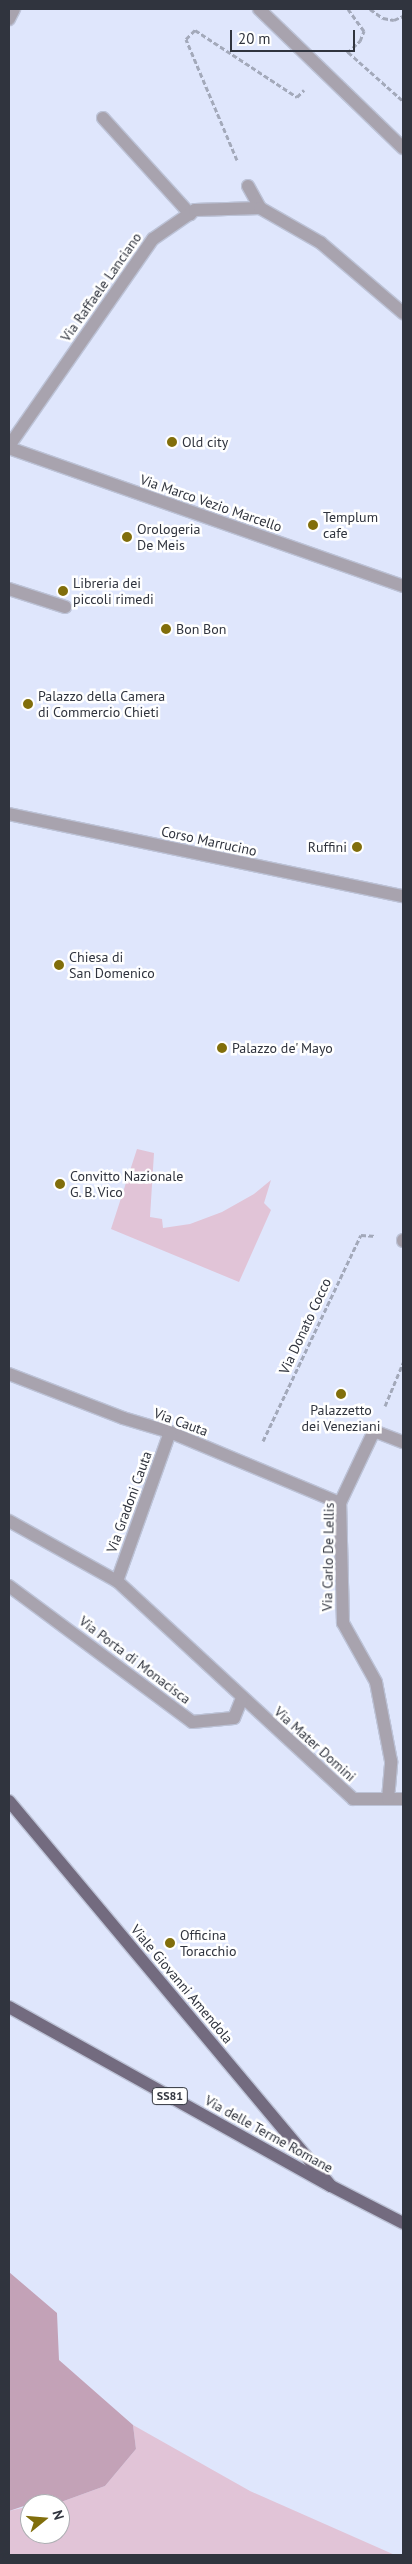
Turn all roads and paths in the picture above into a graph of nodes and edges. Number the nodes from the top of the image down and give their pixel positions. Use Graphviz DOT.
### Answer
graph roads {
  1 [pos="14,9"];
  2 [pos="259,9"];
  3 [pos="348,9"];
  4 [pos="370,9"];
  5 [pos="403,16"];
  6 [pos="9,19"];
  7 [pos="360,41"];
  8 [pos="348,52"];
  9 [pos="271,80"];
  10 [pos="403,101"];
  11 [pos="103,118"];
  12 [pos="403,148"];
  13 [pos="248,186"];
  14 [pos="260,208"];
  15 [pos="190,214"];
  16 [pos="403,312"];
  17 [pos="9,447"];
  18 [pos="403,572"];
  19 [pos="402,585"];
  20 [pos="9,589"];
  21 [pos="65,608"];
  22 [pos="9,814"];
  23 [pos="403,896"];
  24 [pos="403,1240"];
  25 [pos="403,1362"];
  26 [pos="9,1374"];
  27 [pos="374,1431"];
  28 [pos="170,1432"];
  29 [pos="403,1442"];
  30 [pos="251,1465"];
  31 [pos="340,1503"];
  32 [pos="9,1521"];
  33 [pos="117,1581"];
  34 [pos="9,1586"];
  35 [pos="242,1698"];
  36 [pos="388,1799"];
  37 [pos="403,1799"];
  38 [pos="9,1801"];
  39 [pos="9,2007"];
  40 [pos="331,2186"];
  41 [pos="403,2222"];
  1 -- 6 [label="street"];
  2 -- 12 [label="street"];
  3 -- 7 [label="path"];
  4 -- 5 [label="path"];
  8 -- 10 [label="path"];
  9 -- 13 [label="path"];
  11 -- 15 [label="street"];
  13 -- 14 [label="street"];
  14 -- 15 [label="street, Via Raffaele Lanciano"];
  14 -- 16 [label="street"];
  15 -- 17 [label="street, Via Raffaele Lanciano"];
  17 -- 19 [label="street, Via Marco Vezio Marcello"];
  18 -- 19 [label="street"];
  20 -- 21 [label="street"];
  22 -- 23 [label="street, Corso Marrucino"];
  24 -- 30 [label="path, Via Donato Cocco"];
  25 -- 27 [label="path"];
  26 -- 28 [label="street, Via Cauta"];
  27 -- 29 [label="street"];
  27 -- 31 [label="street, Via Carlo De Lellis"];
  28 -- 30 [label="street, Via Cauta"];
  28 -- 33 [label="street, Via Gradoni Cauta"];
  30 -- 31 [label="street, Via Cauta"];
  31 -- 36 [label="street, Via Carlo De Lellis"];
  32 -- 33 [label="street, Via Mater Domini"];
  33 -- 35 [label="street, Via Mater Domini"];
  34 -- 35 [label="street, Via Porta di Monacisca"];
  35 -- 36 [label="street, Via Mater Domini"];
  36 -- 37 [label="street, Via Mater Domini"];
  38 -- 40 [label="main road, Viale Giovanni Amendola"];
  39 -- 40 [label="main road, Via delle Terme Romane / SS81"];
  40 -- 41 [label="main road, SS81"];
}
